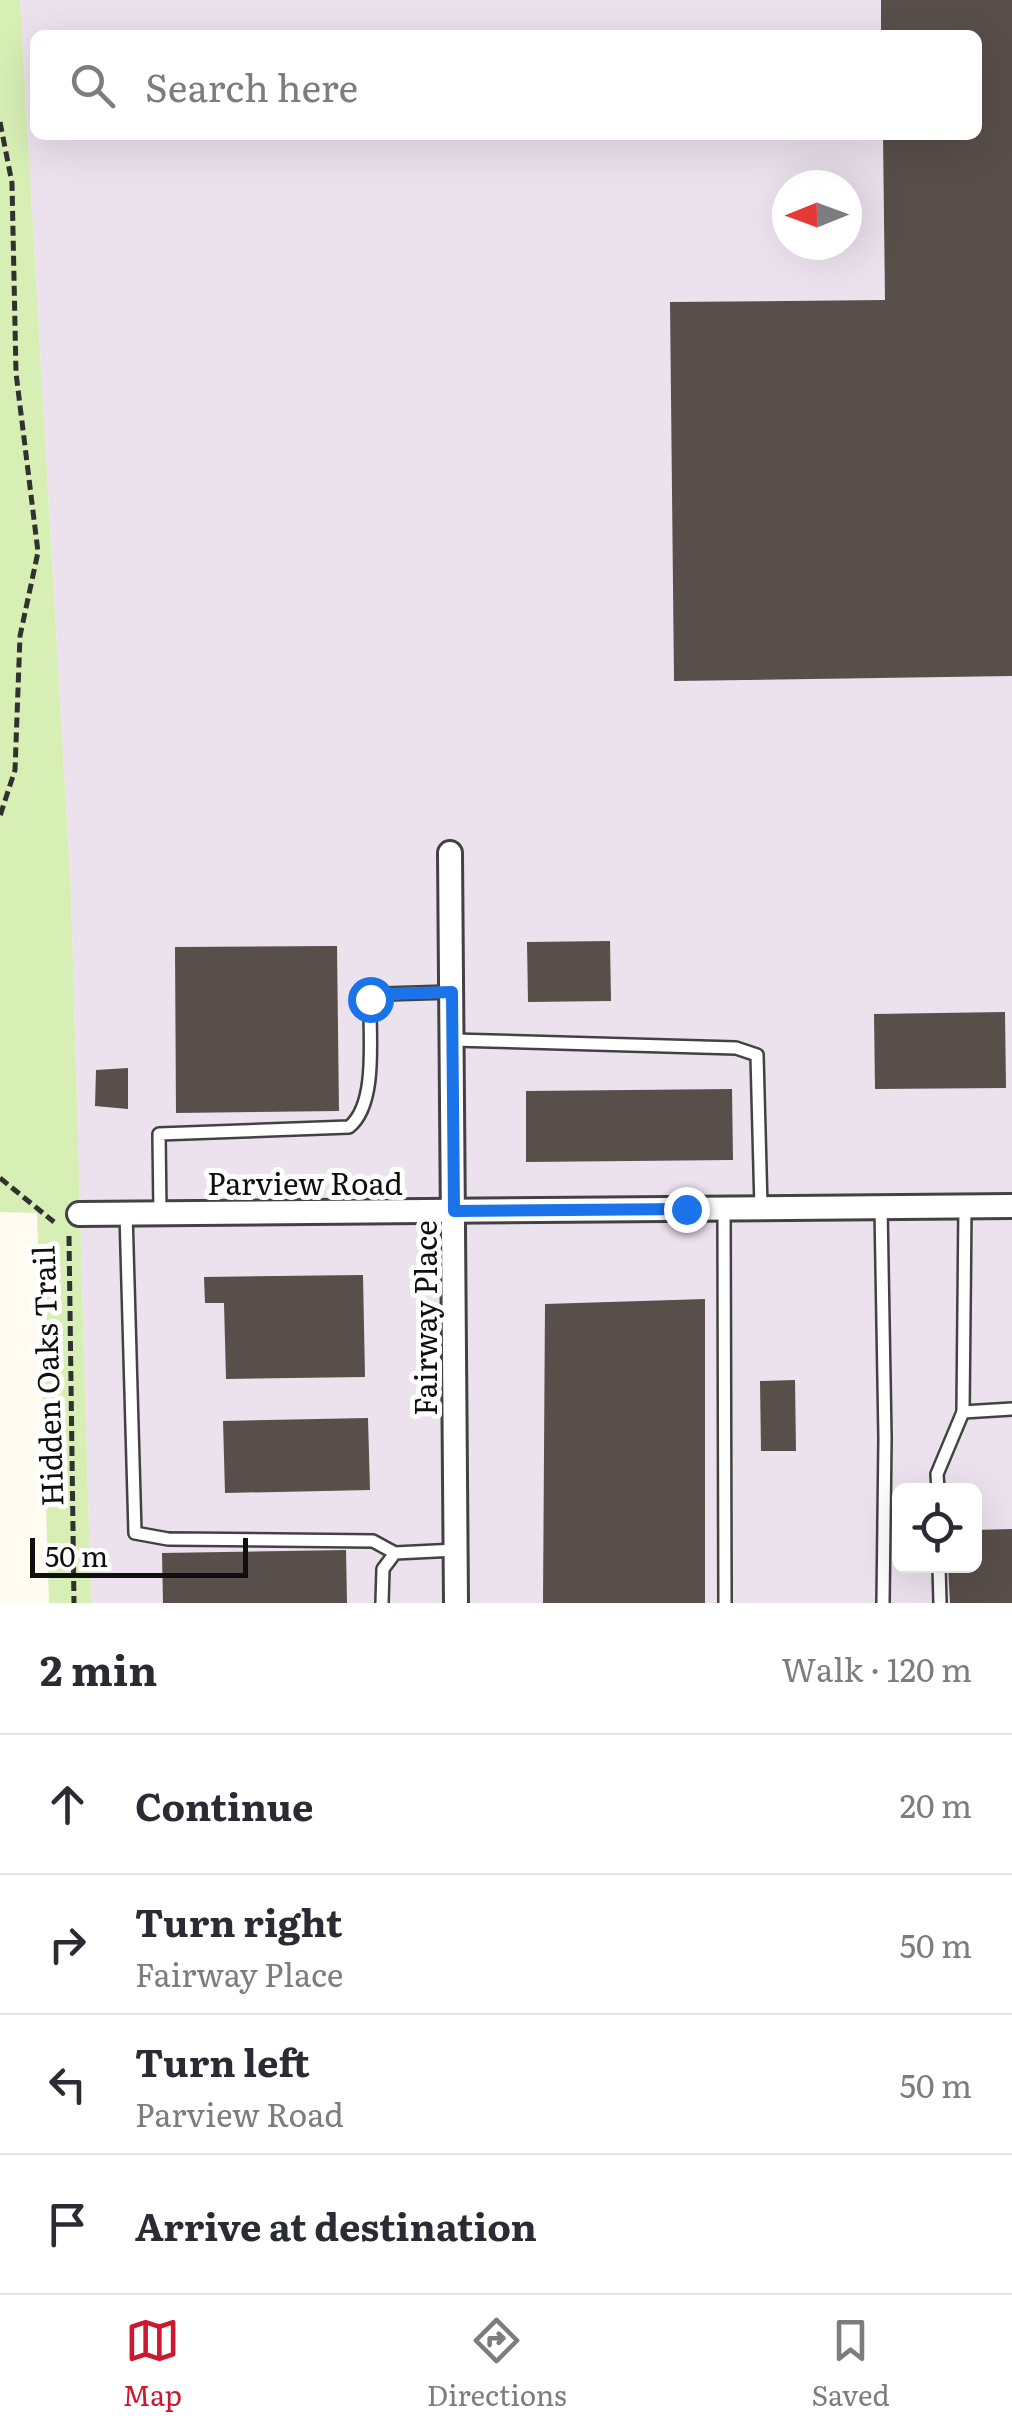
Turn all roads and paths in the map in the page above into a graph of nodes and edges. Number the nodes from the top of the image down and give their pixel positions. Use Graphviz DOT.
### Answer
graph roads {
  1 [pos="0,122"];
  2 [pos="0,816"];
  3 [pos="450,853"];
  4 [pos="452,992"];
  5 [pos="452,1040"];
  6 [pos="0,1178"];
  7 [pos="965,1206"];
  8 [pos="1012,1206"];
  9 [pos="881,1207"];
  10 [pos="724,1208"];
  11 [pos="761,1208"];
  12 [pos="454,1211"];
  13 [pos="126,1213"];
  14 [pos="160,1213"];
  15 [pos="55,1223"];
  16 [pos="74,1224"];
  17 [pos="1012,1409"];
  18 [pos="964,1412"];
  19 [pos="938,1483"];
  20 [pos="456,1550"];
  21 [pos="395,1553"];
  22 [pos="939,1573"];
  23 [pos="74,1603"];
  24 [pos="382,1603"];
  25 [pos="456,1603"];
  26 [pos="725,1603"];
  27 [pos="883,1603"];
  28 [pos="940,1603"];
  1 -- 2 [label="path"];
  3 -- 4 [label="street, Fairway Place"];
  4 -- 5 [label="street, Fairway Place"];
  4 -- 14 [label="lane"];
  5 -- 11 [label="lane"];
  5 -- 12 [label="street, Fairway Place"];
  6 -- 15 [label="path, Hidden Oaks Trail"];
  7 -- 8 [label="street, Parview Road"];
  7 -- 9 [label="street, Parview Road"];
  7 -- 18 [label="lane"];
  9 -- 11 [label="street, Parview Road"];
  9 -- 27 [label="lane"];
  10 -- 11 [label="street, Parview Road"];
  10 -- 12 [label="street, Parview Road"];
  10 -- 26 [label="lane"];
  12 -- 14 [label="street, Parview Road"];
  12 -- 20 [label="street, Fairway Place"];
  13 -- 14 [label="street, Parview Road"];
  13 -- 16 [label="street, Parview Road"];
  13 -- 21 [label="lane"];
  16 -- 23 [label="path, Hidden Oaks Trail"];
  17 -- 18 [label="lane"];
  18 -- 19 [label="lane"];
  20 -- 21 [label="lane"];
  20 -- 25 [label="street, Fairway Place"];
  21 -- 24 [label="lane"];
  22 -- 28 [label="lane"];
}
